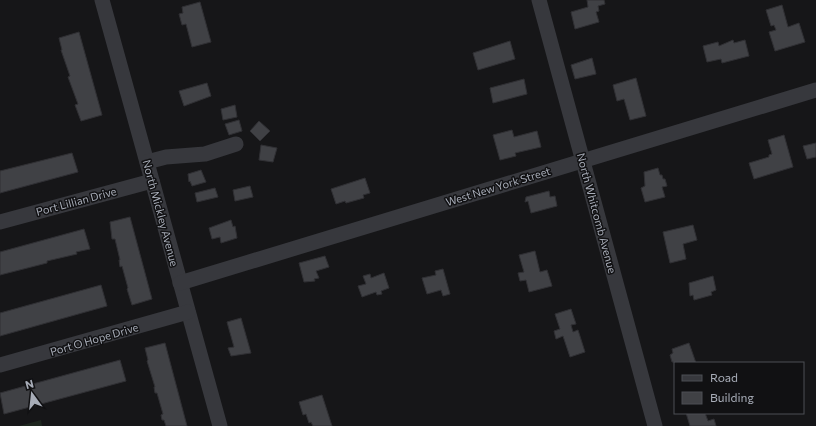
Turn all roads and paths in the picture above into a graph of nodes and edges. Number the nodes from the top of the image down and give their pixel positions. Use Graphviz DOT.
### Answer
graph roads {
  1 [pos="102,0"];
  2 [pos="539,0"];
  3 [pos="816,90"];
  4 [pos="236,144"];
  5 [pos="583,160"];
  6 [pos="147,162"];
  7 [pos="152,181"];
  8 [pos="0,222"];
  9 [pos="180,283"];
  10 [pos="188,312"];
  11 [pos="0,365"];
  12 [pos="220,426"];
  13 [pos="655,426"];
  1 -- 6 [label="street, North Mickley Avenue"];
  2 -- 5 [label="street, North Whitcomb Avenue"];
  3 -- 5 [label="street, West New York Street"];
  4 -- 6 [label="street"];
  5 -- 9 [label="street, West New York Street"];
  5 -- 13 [label="street, North Whitcomb Avenue"];
  6 -- 7 [label="street, North Mickley Avenue"];
  7 -- 8 [label="street, Port Lillian Drive"];
  7 -- 9 [label="street, North Mickley Avenue"];
  9 -- 10 [label="street, North Mickley Avenue"];
  10 -- 11 [label="street, Port O Hope Drive"];
  10 -- 12 [label="street, North Mickley Avenue"];
}
